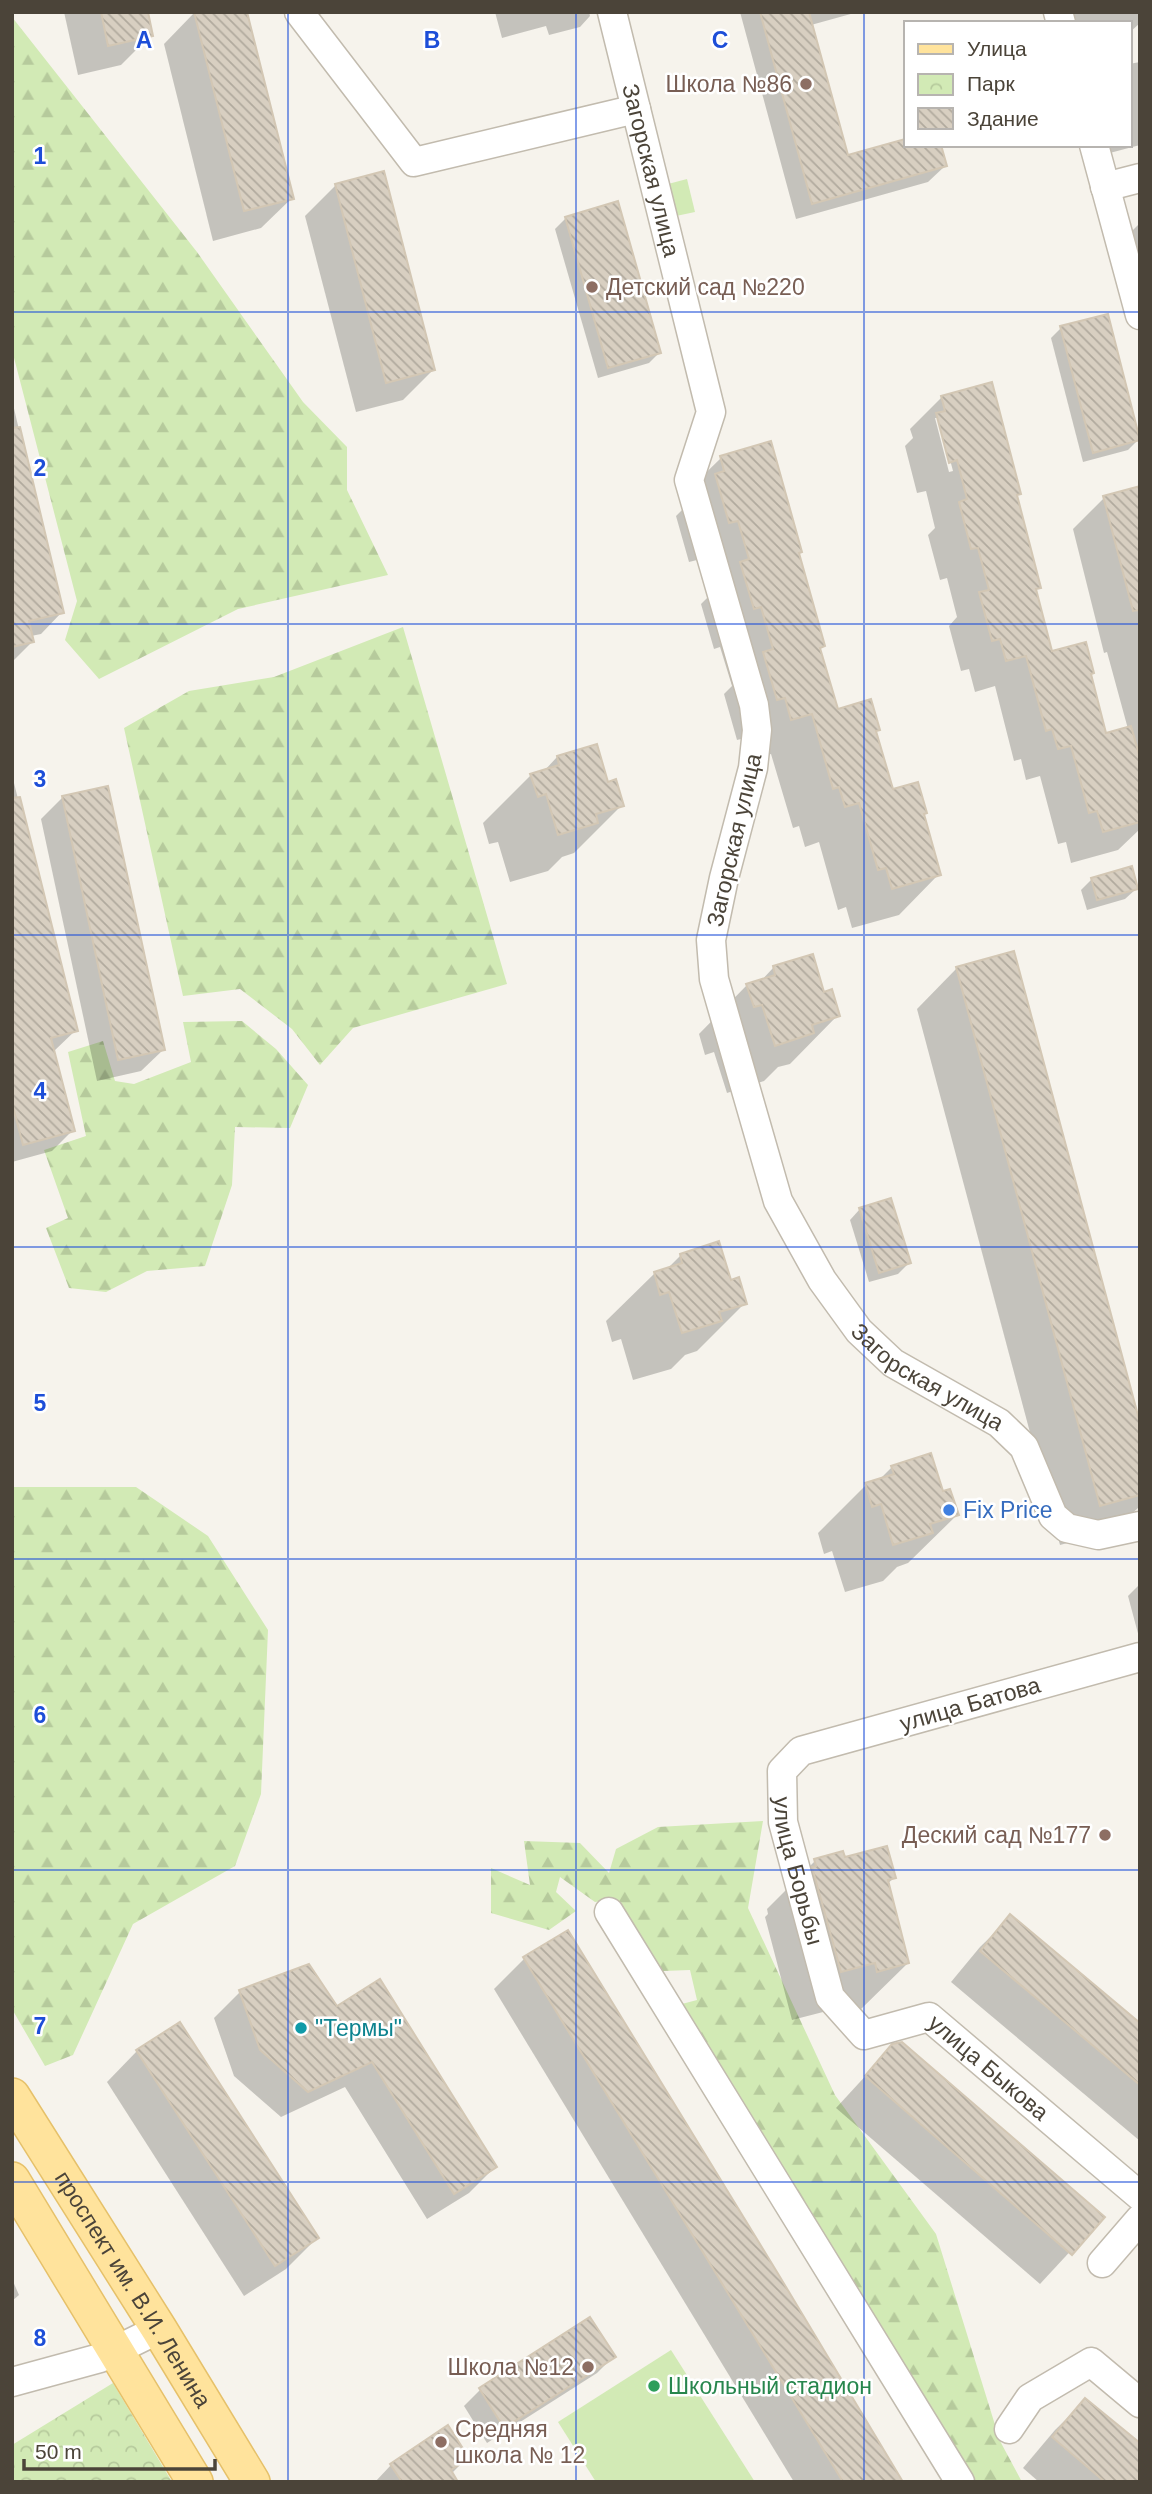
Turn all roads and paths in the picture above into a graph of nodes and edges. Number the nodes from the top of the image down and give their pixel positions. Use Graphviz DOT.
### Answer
graph roads {
  1 [pos="299,12"];
  2 [pos="612,12"];
  3 [pos="636,109"];
  4 [pos="1095,147"];
  5 [pos="1140,178"];
  6 [pos="1105,187"];
  7 [pos="1140,315"];
  8 [pos="1140,1526"];
  9 [pos="1140,1657"];
  10 [pos="801,1751"];
  11 [pos="609,1912"];
  12 [pos="830,1997"];
  13 [pos="12,2096"];
  14 [pos="12,2180"];
  15 [pos="1140,2196"];
  16 [pos="1140,2220"];
  17 [pos="1102,2263"];
  18 [pos="159,2329"];
  19 [pos="115,2352"];
  20 [pos="12,2382"];
  21 [pos="1140,2403"];
  22 [pos="1009,2429"];
  23 [pos="195,2482"];
  24 [pos="252,2482"];
  25 [pos="960,2482"];
  1 -- 3 [label="street"];
  2 -- 3 [label="street, Загорская улица"];
  3 -- 8 [label="street, Загорская улица"];
  4 -- 6 [label="street"];
  5 -- 6 [label="street"];
  6 -- 7 [label="street"];
  9 -- 10 [label="street, улица Батова"];
  10 -- 12 [label="street, улица Борьбы"];
  11 -- 25 [label="street"];
  12 -- 15 [label="street, улица Быкова"];
  13 -- 18 [label="main road, проспект им. В.И. Ленина"];
  14 -- 19 [label="main road, проспект им. В.И. Ленина"];
  16 -- 17 [label="street"];
  18 -- 19 [label="street"];
  18 -- 24 [label="main road, проспект им. В.И. Ленина"];
  19 -- 20 [label="street"];
  19 -- 23 [label="main road, проспект им. В.И. Ленина"];
  21 -- 22 [label="street"];
}
